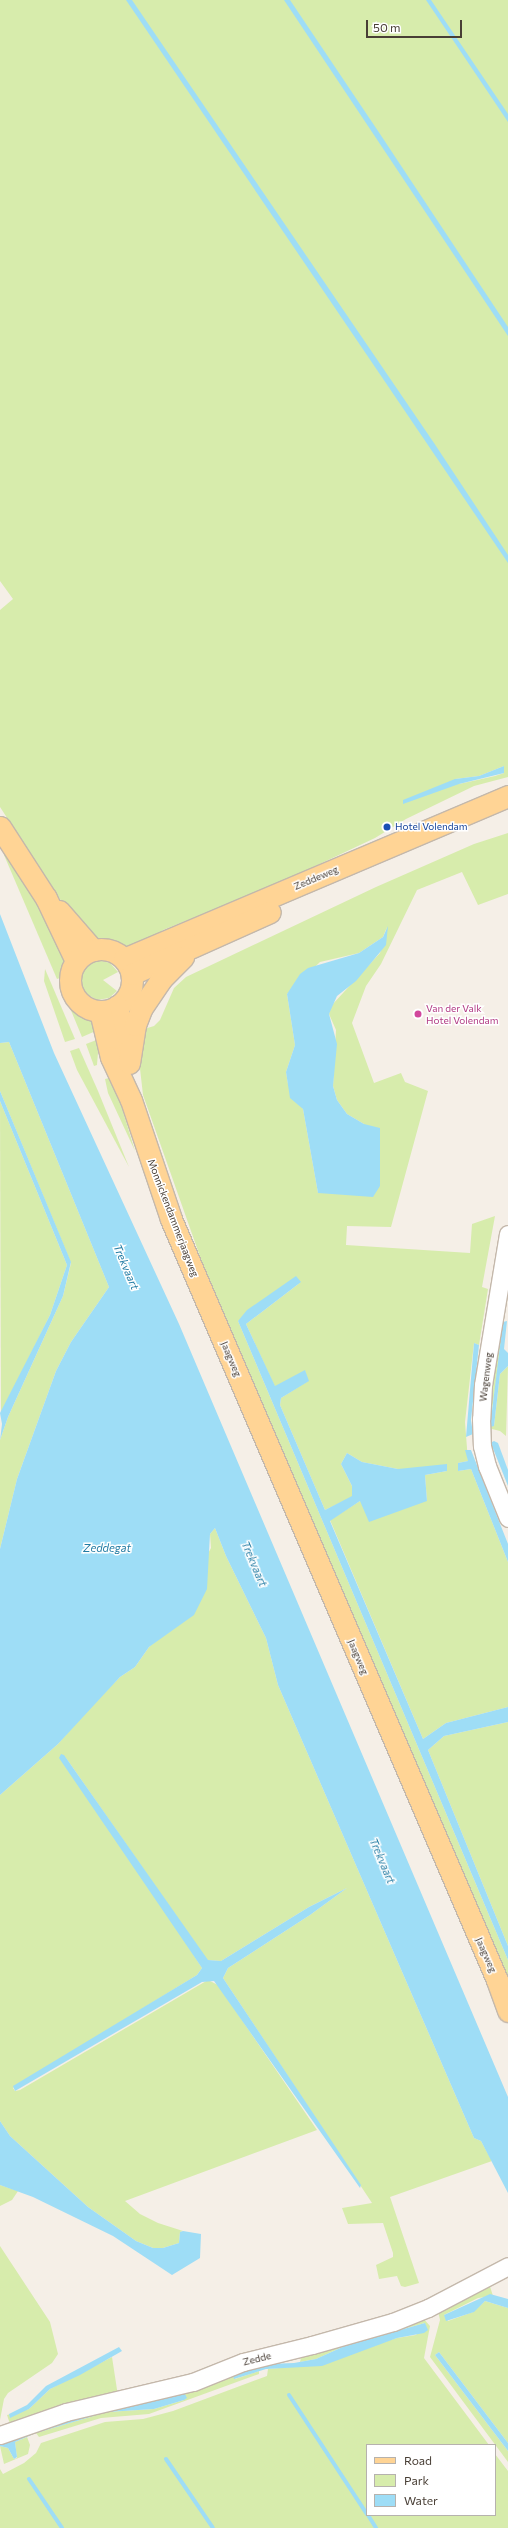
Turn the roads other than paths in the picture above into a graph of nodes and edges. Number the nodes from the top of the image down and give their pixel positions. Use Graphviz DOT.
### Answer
graph roads {
  1 [pos="508,796"];
  2 [pos="508,808"];
  3 [pos="0,826"];
  4 [pos="194,947"];
  5 [pos="84,956"];
  6 [pos="128,967"];
  7 [pos="108,1009"];
  8 [pos="129,1063"];
  9 [pos="131,1100"];
  10 [pos="508,1234"];
  11 [pos="220,1333"];
  12 [pos="508,1518"];
  13 [pos="497,1980"];
  14 [pos="508,1999"];
  15 [pos="508,2011"];
  16 [pos="508,2266"];
  17 [pos="0,2435"];
  1 -- 6 [label="main road, Zeddeweg"];
  2 -- 4 [label="main road, Zeddeweg"];
  3 -- 5 [label="main road"];
  4 -- 6 [label="main road, Zeddeweg"];
  4 -- 8 [label="main road"];
  5 -- 6 [label="main road"];
  5 -- 7 [label="main road"];
  6 -- 7 [label="main road"];
  7 -- 8 [label="main road, Monnickendammerjaagweg"];
  7 -- 9 [label="main road, Monnickendammerjaagweg"];
  8 -- 9 [label="main road, Monnickendammerjaagweg"];
  9 -- 11 [label="main road, Monnickendammerjaagweg"];
  10 -- 12 [label="street, Wagenweg"];
  11 -- 13 [label="main road, Jaagweg"];
  13 -- 14 [label="main road, Jaagweg"];
  13 -- 15 [label="main road, Jaagweg"];
  16 -- 17 [label="street, Zedde"];
}
